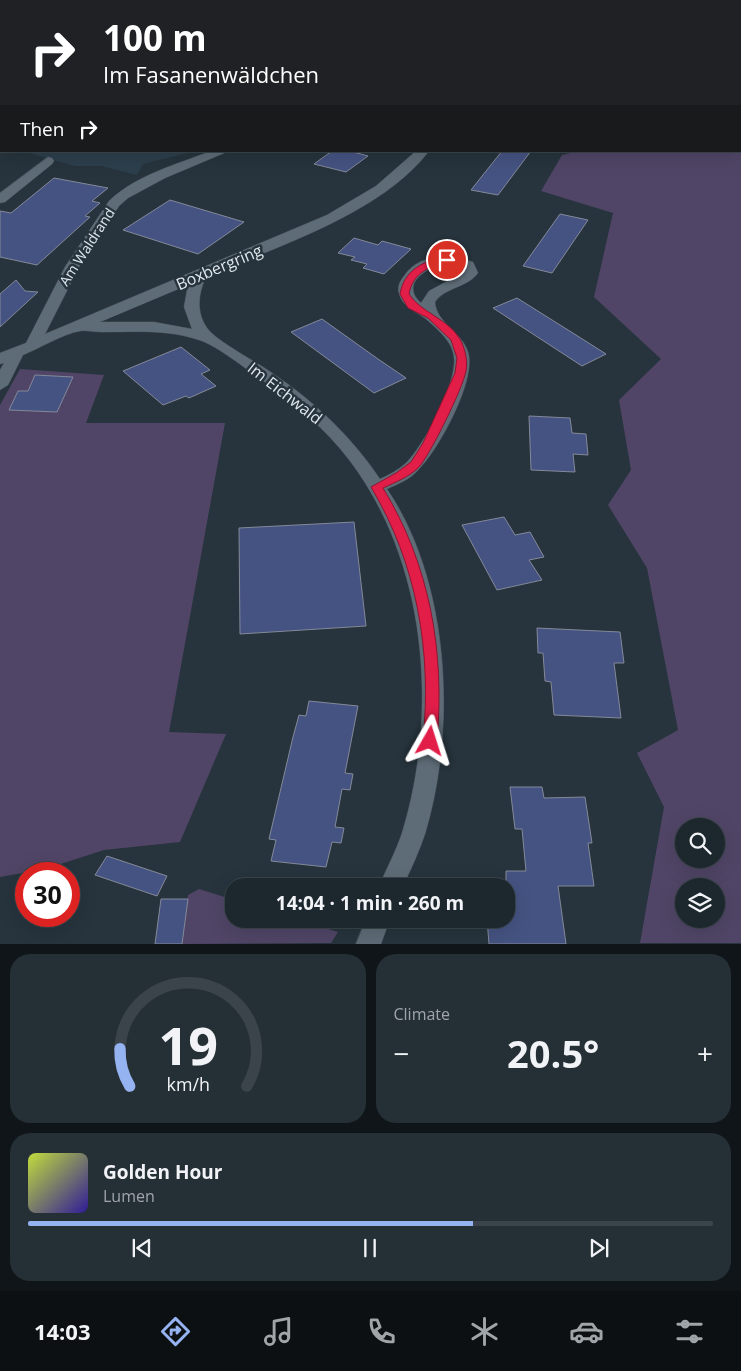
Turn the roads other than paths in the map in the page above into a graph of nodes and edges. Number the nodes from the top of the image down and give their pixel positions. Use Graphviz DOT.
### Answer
graph roads {
  1 [pos="220,152"];
  2 [pos="422,152"];
  3 [pos="48,161"];
  4 [pos="0,199"];
  5 [pos="200,275"];
  6 [pos="432,316"];
  7 [pos="77,328"];
  8 [pos="205,336"];
  9 [pos="25,349"];
  10 [pos="0,359"];
  11 [pos="0,385"];
  12 [pos="376,487"];
  13 [pos="394,878"];
  14 [pos="374,928"];
  15 [pos="368,944"];
  1 -- 9 [label="street, Am Waldrand"];
  2 -- 5 [label="street, Boxbergring"];
  3 -- 4 [label="street"];
  5 -- 7 [label="street, Boxbergring"];
  5 -- 8 [label="street, Im Eichwald"];
  6 -- 6 [label="street"];
  6 -- 12 [label="street"];
  7 -- 8 [label="street, Im Eichwald"];
  7 -- 9 [label="street, Boxbergring"];
  8 -- 12 [label="street, Im Eichwald"];
  9 -- 10 [label="street, Boxbergring"];
  9 -- 11 [label="street, Am Waldrand"];
  12 -- 13 [label="street, Im Eichwald"];
  14 -- 15 [label="street"];
}
